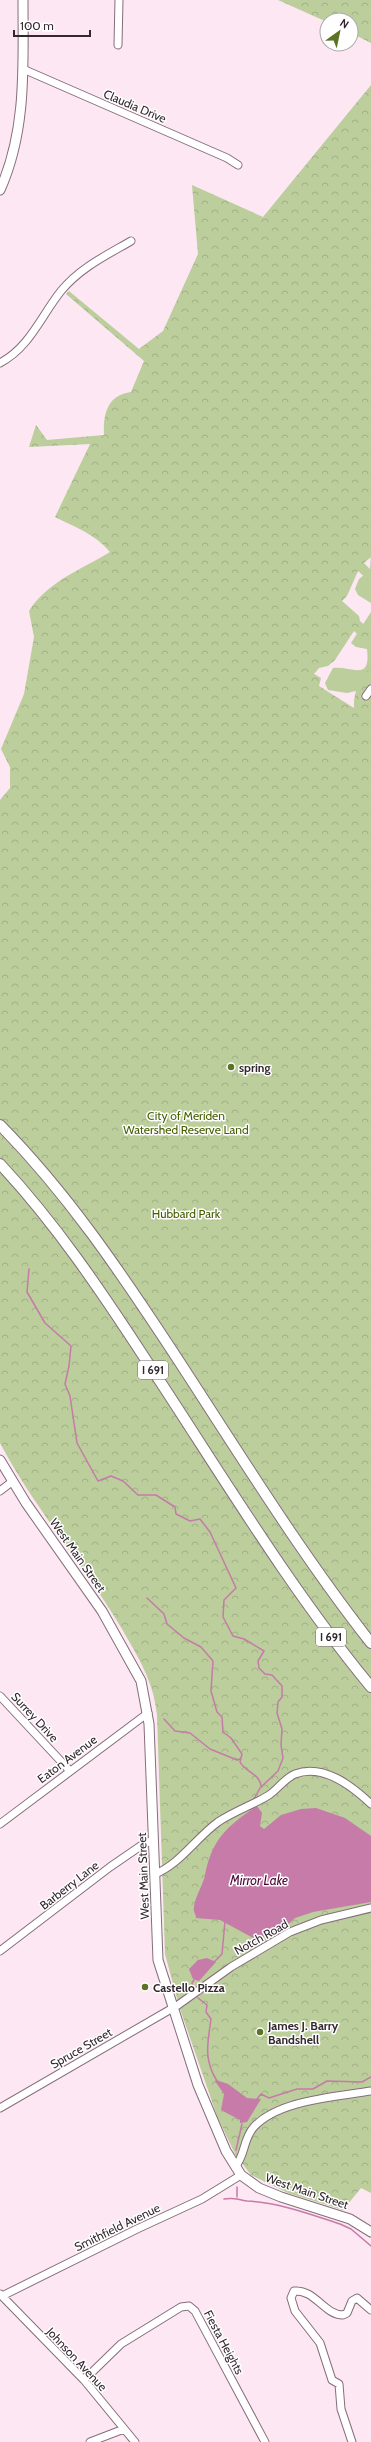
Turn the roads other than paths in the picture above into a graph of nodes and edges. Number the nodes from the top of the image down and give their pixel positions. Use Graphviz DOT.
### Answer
graph roads {
  1 [pos="23,0"];
  2 [pos="119,0"];
  3 [pos="118,45"];
  4 [pos="23,69"];
  5 [pos="238,165"];
  6 [pos="0,190"];
  7 [pos="131,241"];
  8 [pos="0,363"];
  9 [pos="371,689"];
  10 [pos="366,696"];
  11 [pos="0,1116"];
  12 [pos="0,1125"];
  13 [pos="36,1163"];
  14 [pos="0,1164"];
  15 [pos="0,1460"];
  16 [pos="13,1481"];
  17 [pos="0,1491"];
  18 [pos="371,1643"];
  19 [pos="371,1687"];
  20 [pos="0,1696"];
  21 [pos="148,1713"];
  22 [pos="70,1771"];
  23 [pos="371,1804"];
  24 [pos="0,1824"];
  25 [pos="154,1840"];
  26 [pos="155,1874"];
  27 [pos="371,1908"];
  28 [pos="0,1951"];
  29 [pos="172,2007"];
  30 [pos="371,2091"];
  31 [pos="0,2108"];
  32 [pos="235,2167"];
  33 [pos="241,2174"];
  34 [pos="371,2232"];
  35 [pos="1,2295"];
  36 [pos="371,2310"];
  37 [pos="84,2380"];
  38 [pos="124,2429"];
  39 [pos="90,2442"];
  40 [pos="135,2442"];
  41 [pos="265,2442"];
  42 [pos="352,2442"];
  1 -- 4 [label="main road"];
  2 -- 3 [label="street"];
  4 -- 5 [label="street, Claudia Drive"];
  4 -- 6 [label="main road"];
  7 -- 8 [label="street"];
  9 -- 10 [label="street"];
  11 -- 13 [label="highway"];
  12 -- 13 [label="highway, I 691"];
  13 -- 18 [label="highway, I 691"];
  14 -- 19 [label="highway, I 691"];
  15 -- 16 [label="main road, West Main Street"];
  16 -- 17 [label="street"];
  16 -- 21 [label="main road, West Main Street"];
  20 -- 22 [label="street, Surrey Drive"];
  21 -- 22 [label="street, Eaton Avenue"];
  21 -- 25 [label="main road, West Main Street"];
  22 -- 24 [label="street, Eaton Avenue"];
  23 -- 26 [label="street"];
  25 -- 26 [label="main road, West Main Street"];
  25 -- 28 [label="street, Barberry Lane"];
  26 -- 29 [label="main road, West Main Street"];
  27 -- 29 [label="street, Notch Road"];
  29 -- 31 [label="street, Spruce Street"];
  29 -- 32 [label="main road, West Main Street"];
  30 -- 32 [label="street"];
  32 -- 33 [label="main road, West Main Street"];
  33 -- 34 [label="main road, West Main Street"];
  33 -- 35 [label="street, Smithfield Avenue"];
  35 -- 37 [label="street, Johnson Avenue"];
  36 -- 42 [label="street"];
  37 -- 38 [label="street, Johnson Avenue"];
  37 -- 41 [label="street, Fiesta Heights"];
  38 -- 39 [label="street"];
  38 -- 40 [label="street, Johnson Avenue"];
}
